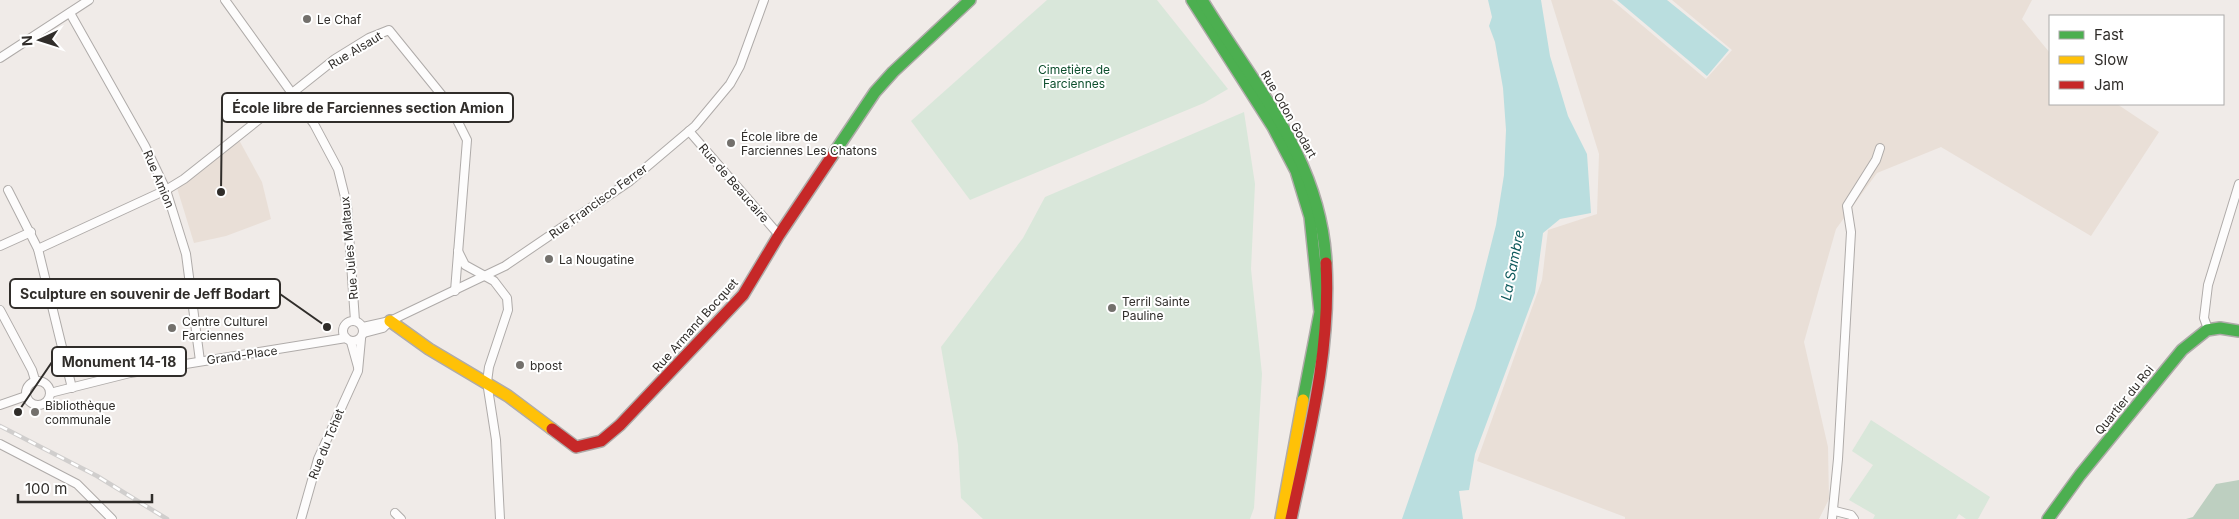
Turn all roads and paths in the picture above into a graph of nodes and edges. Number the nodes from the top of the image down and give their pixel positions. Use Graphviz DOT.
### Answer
graph roads {
  1 [pos="89,0"];
  2 [pos="224,0"];
  3 [pos="764,0"];
  4 [pos="970,0"];
  5 [pos="1192,0"];
  6 [pos="1202,0"];
  7 [pos="70,13"];
  8 [pos="0,58"];
  9 [pos="292,95"];
  10 [pos="689,131"];
  11 [pos="1880,148"];
  12 [pos="2239,184"];
  13 [pos="8,190"];
  14 [pos="166,190"];
  15 [pos="31,232"];
  16 [pos="779,235"];
  17 [pos="0,246"];
  18 [pos="38,249"];
  19 [pos="458,251"];
  20 [pos="486,276"];
  21 [pos="455,291"];
  22 [pos="0,310"];
  23 [pos="355,321"];
  24 [pos="390,322"];
  25 [pos="2208,329"];
  26 [pos="2239,331"];
  27 [pos="362,333"];
  28 [pos="348,340"];
  29 [pos="200,361"];
  30 [pos="358,371"];
  31 [pos="35,380"];
  32 [pos="487,382"];
  33 [pos="72,388"];
  34 [pos="50,393"];
  35 [pos="26,396"];
  36 [pos="0,405"];
  37 [pos="0,444"];
  38 [pos="1835,510"];
  39 [pos="112,519"];
  40 [pos="301,519"];
  41 [pos="500,519"];
  42 [pos="1281,519"];
  43 [pos="1291,519"];
  44 [pos="1832,519"];
  45 [pos="1854,519"];
  46 [pos="2048,519"];
  1 -- 7 [label="street"];
  2 -- 9 [label="street, Rue Jules Maltaux"];
  3 -- 10 [label="street, Rue Francisco Ferrer"];
  4 -- 16 [label="street, Rue Armand Bocquet"];
  5 -- 42 [label="street, Rue Odon Godart"];
  6 -- 43 [label="street, Rue Odon Godart"];
  7 -- 8 [label="street"];
  7 -- 14 [label="street, Rue Amion"];
  9 -- 14 [label="street, Rue Alsaut"];
  9 -- 19 [label="street, Rue Alsaut"];
  9 -- 23 [label="street, Rue Jules Maltaux"];
  10 -- 16 [label="street, Rue de Beaucaire"];
  10 -- 20 [label="street, Rue Francisco Ferrer"];
  11 -- 38 [label="street"];
  12 -- 25 [label="street"];
  13 -- 15 [label="street"];
  14 -- 18 [label="street, Rue Alsaut"];
  14 -- 29 [label="street, Rue Amion"];
  15 -- 17 [label="street"];
  15 -- 18 [label="street"];
  16 -- 32 [label="street, Rue Armand Bocquet"];
  18 -- 33 [label="street"];
  19 -- 20 [label="street"];
  19 -- 21 [label="street, Rue Alsaut"];
  20 -- 21 [label="street, Rue Francisco Ferrer"];
  20 -- 32 [label="street"];
  21 -- 24 [label="street, Rue Francisco Ferrer"];
  22 -- 31 [label="street"];
  23 -- 27 [label="street"];
  23 -- 28 [label="street"];
  24 -- 27 [label="street, Rue Francisco Ferrer"];
  24 -- 32 [label="street, Rue Armand Bocquet"];
  25 -- 26 [label="street"];
  25 -- 46 [label="street, Quartier du Roi"];
  27 -- 28 [label="street, Grand-Place"];
  27 -- 30 [label="street, Rue du Tchet"];
  28 -- 29 [label="street, Grand-Place"];
  28 -- 30 [label="street"];
  29 -- 33 [label="street, Grand-Place"];
  30 -- 40 [label="street, Rue du Tchet"];
  31 -- 34 [label="street"];
  31 -- 35 [label="street"];
  32 -- 41 [label="street"];
  33 -- 34 [label="street, Grand-Place"];
  34 -- 35 [label="street"];
  35 -- 36 [label="street"];
  37 -- 39 [label="street"];
  38 -- 44 [label="street"];
  38 -- 45 [label="street"];
}
